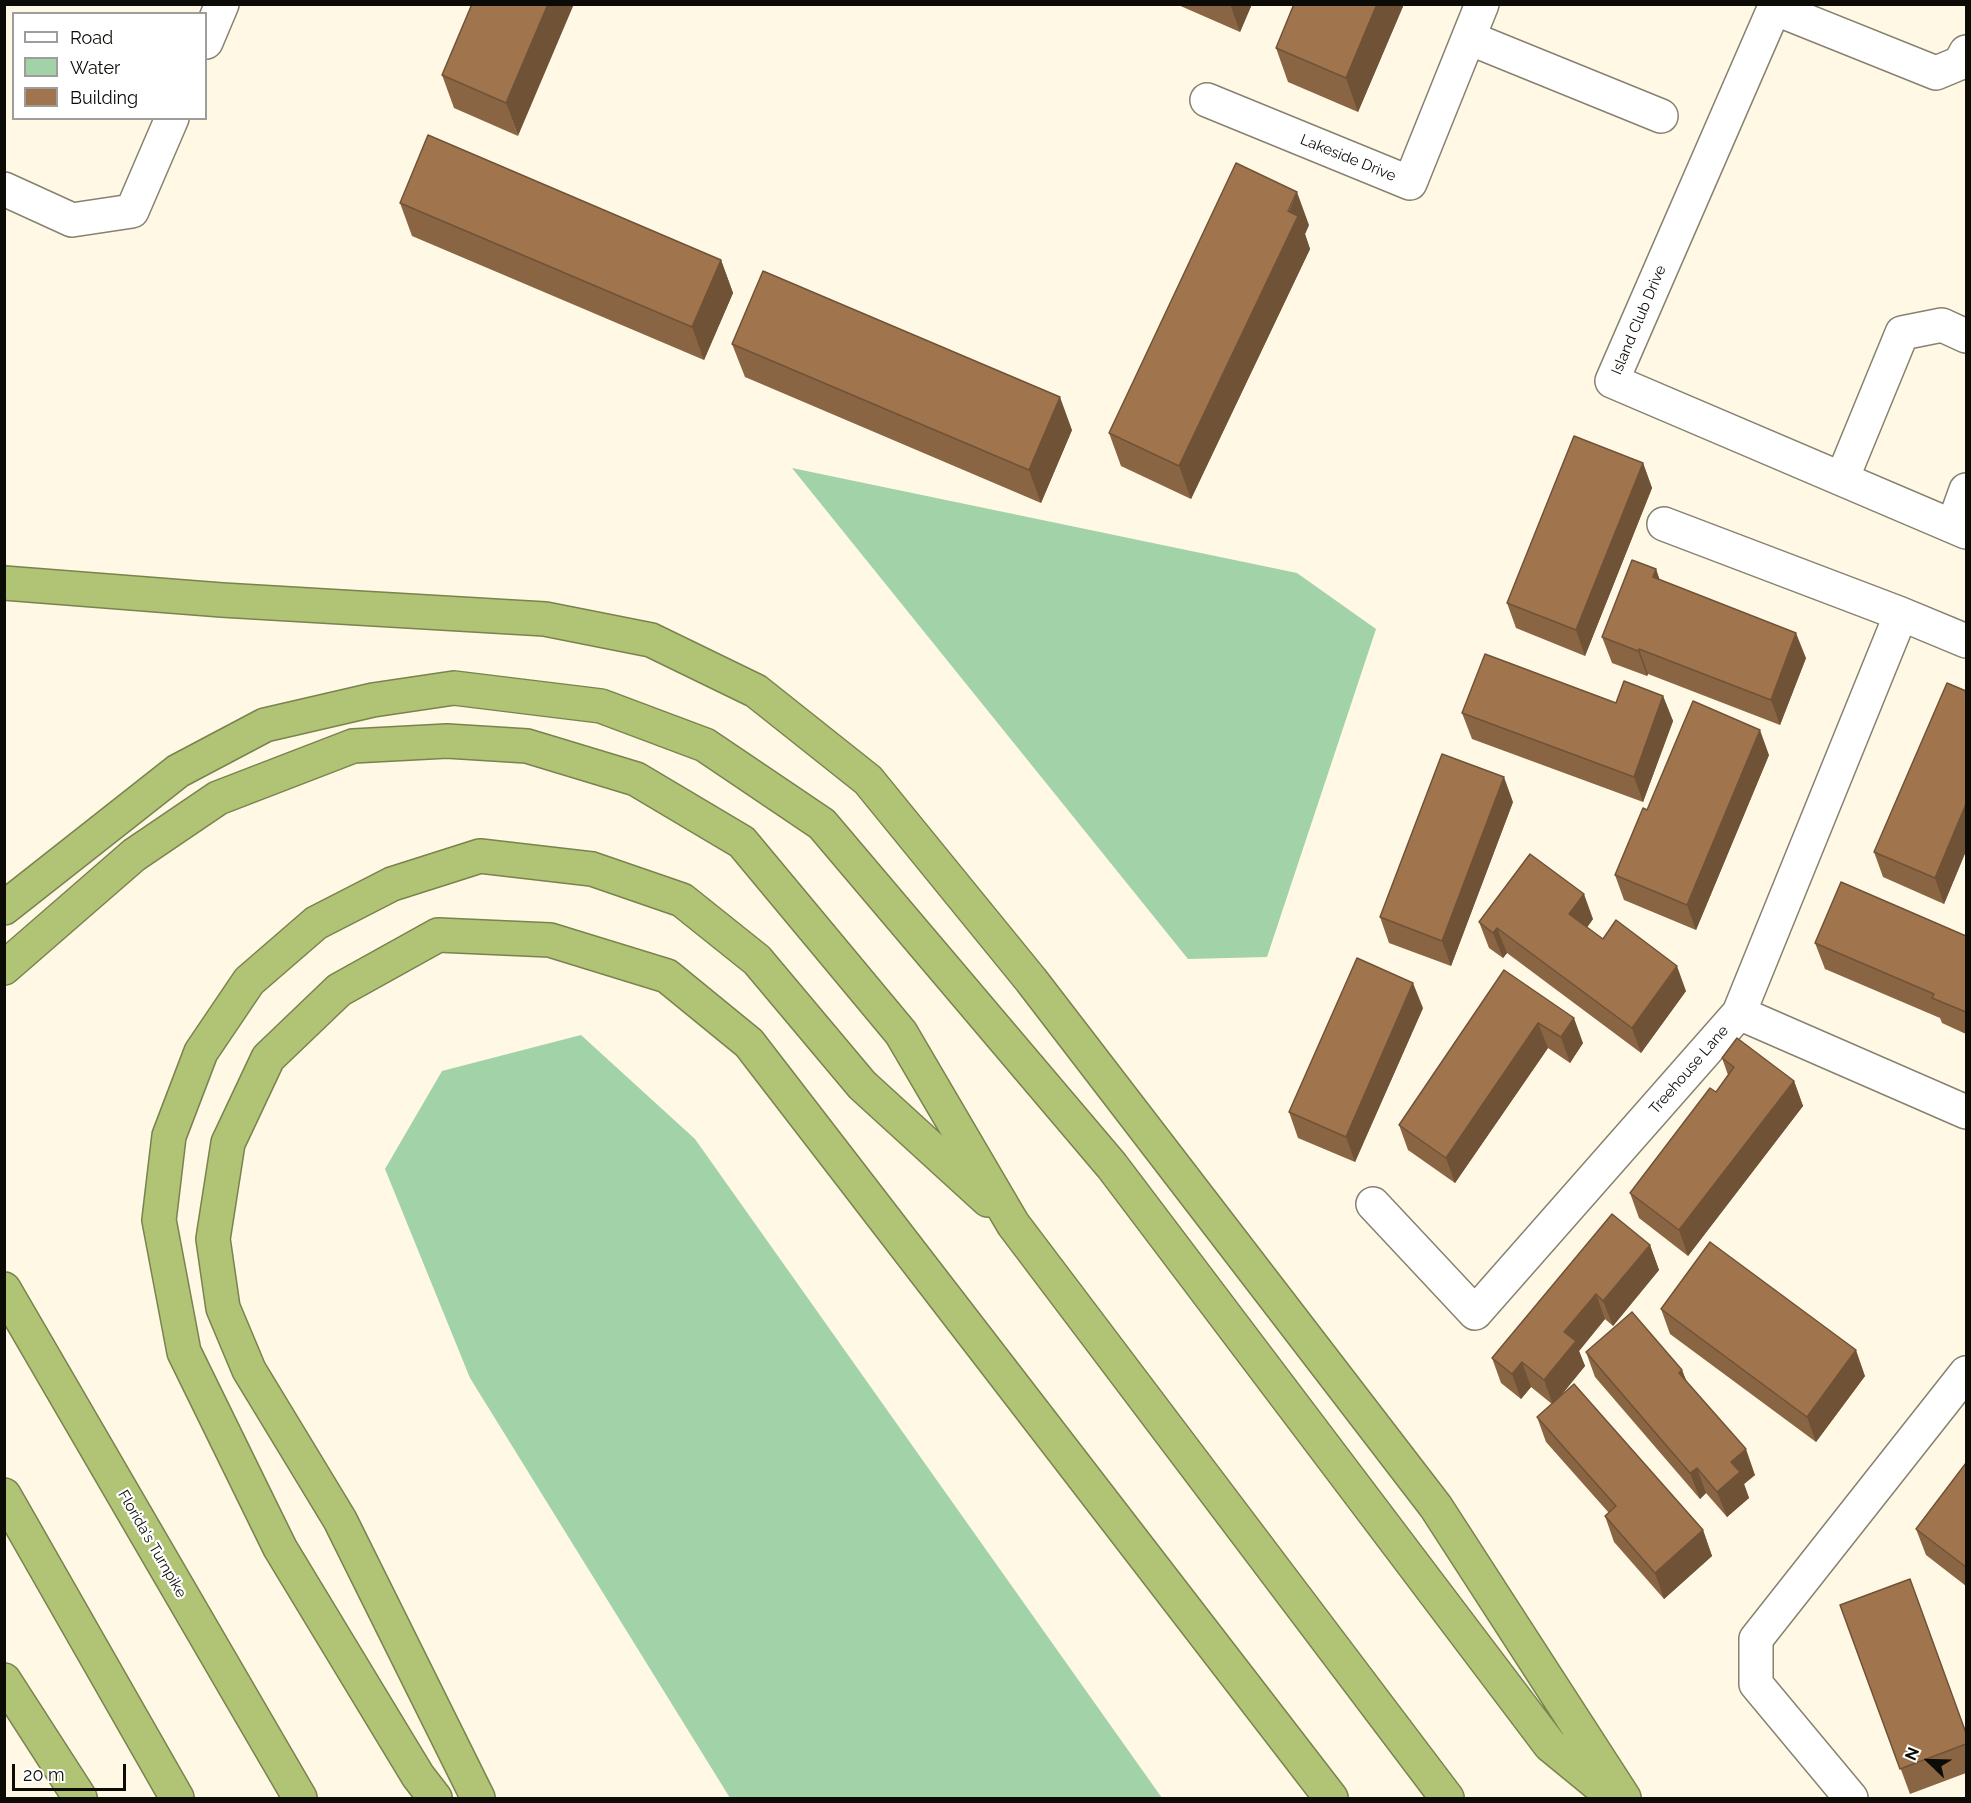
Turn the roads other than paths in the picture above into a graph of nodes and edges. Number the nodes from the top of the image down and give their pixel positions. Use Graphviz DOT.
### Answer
graph roads {
  1 [pos="222,4"];
  2 [pos="1482,4"];
  3 [pos="1775,6"];
  4 [pos="1468,38"];
  5 [pos="207,40"];
  6 [pos="1966,52"];
  7 [pos="1207,100"];
  8 [pos="1661,116"];
  9 [pos="171,120"];
  10 [pos="4,189"];
  11 [pos="1966,336"];
  12 [pos="1842,479"];
  13 [pos="1966,489"];
  14 [pos="1664,524"];
  15 [pos="1960,529"];
  16 [pos="4,583"];
  17 [pos="1901,615"];
  18 [pos="1966,641"];
  19 [pos="4,908"];
  20 [pos="15,960"];
  21 [pos="1739,1013"];
  22 [pos="1966,1112"];
  23 [pos="1373,1204"];
  24 [pos="1013,1224"];
  25 [pos="4,1289"];
  26 [pos="1966,1372"];
  27 [pos="4,1495"];
  28 [pos="4,1680"];
  29 [pos="80,1798"];
  30 [pos="177,1798"];
  31 [pos="300,1798"];
  32 [pos="435,1798"];
  33 [pos="478,1798"];
  34 [pos="1331,1798"];
  35 [pos="1447,1798"];
  36 [pos="1615,1798"];
  37 [pos="1624,1798"];
  38 [pos="1851,1798"];
  1 -- 5 [label="street"];
  2 -- 4 [label="street, Lakeside Drive"];
  3 -- 6 [label="street"];
  3 -- 12 [label="street, Island Club Drive"];
  4 -- 7 [label="street, Lakeside Drive"];
  4 -- 8 [label="street"];
  9 -- 10 [label="street"];
  11 -- 12 [label="street"];
  12 -- 15 [label="street, Island Club Drive"];
  13 -- 15 [label="street"];
  14 -- 17 [label="street"];
  16 -- 37 [label="highway"];
  17 -- 18 [label="street"];
  17 -- 21 [label="street"];
  19 -- 36 [label="highway"];
  20 -- 24 [label="highway"];
  21 -- 22 [label="street, Treehouse Lane"];
  21 -- 23 [label="street, Treehouse Lane"];
  24 -- 32 [label="highway"];
  24 -- 35 [label="highway"];
  25 -- 31 [label="highway, Florida's Turnpike"];
  26 -- 38 [label="street"];
  27 -- 30 [label="highway"];
  28 -- 29 [label="highway"];
  33 -- 34 [label="highway"];
}
